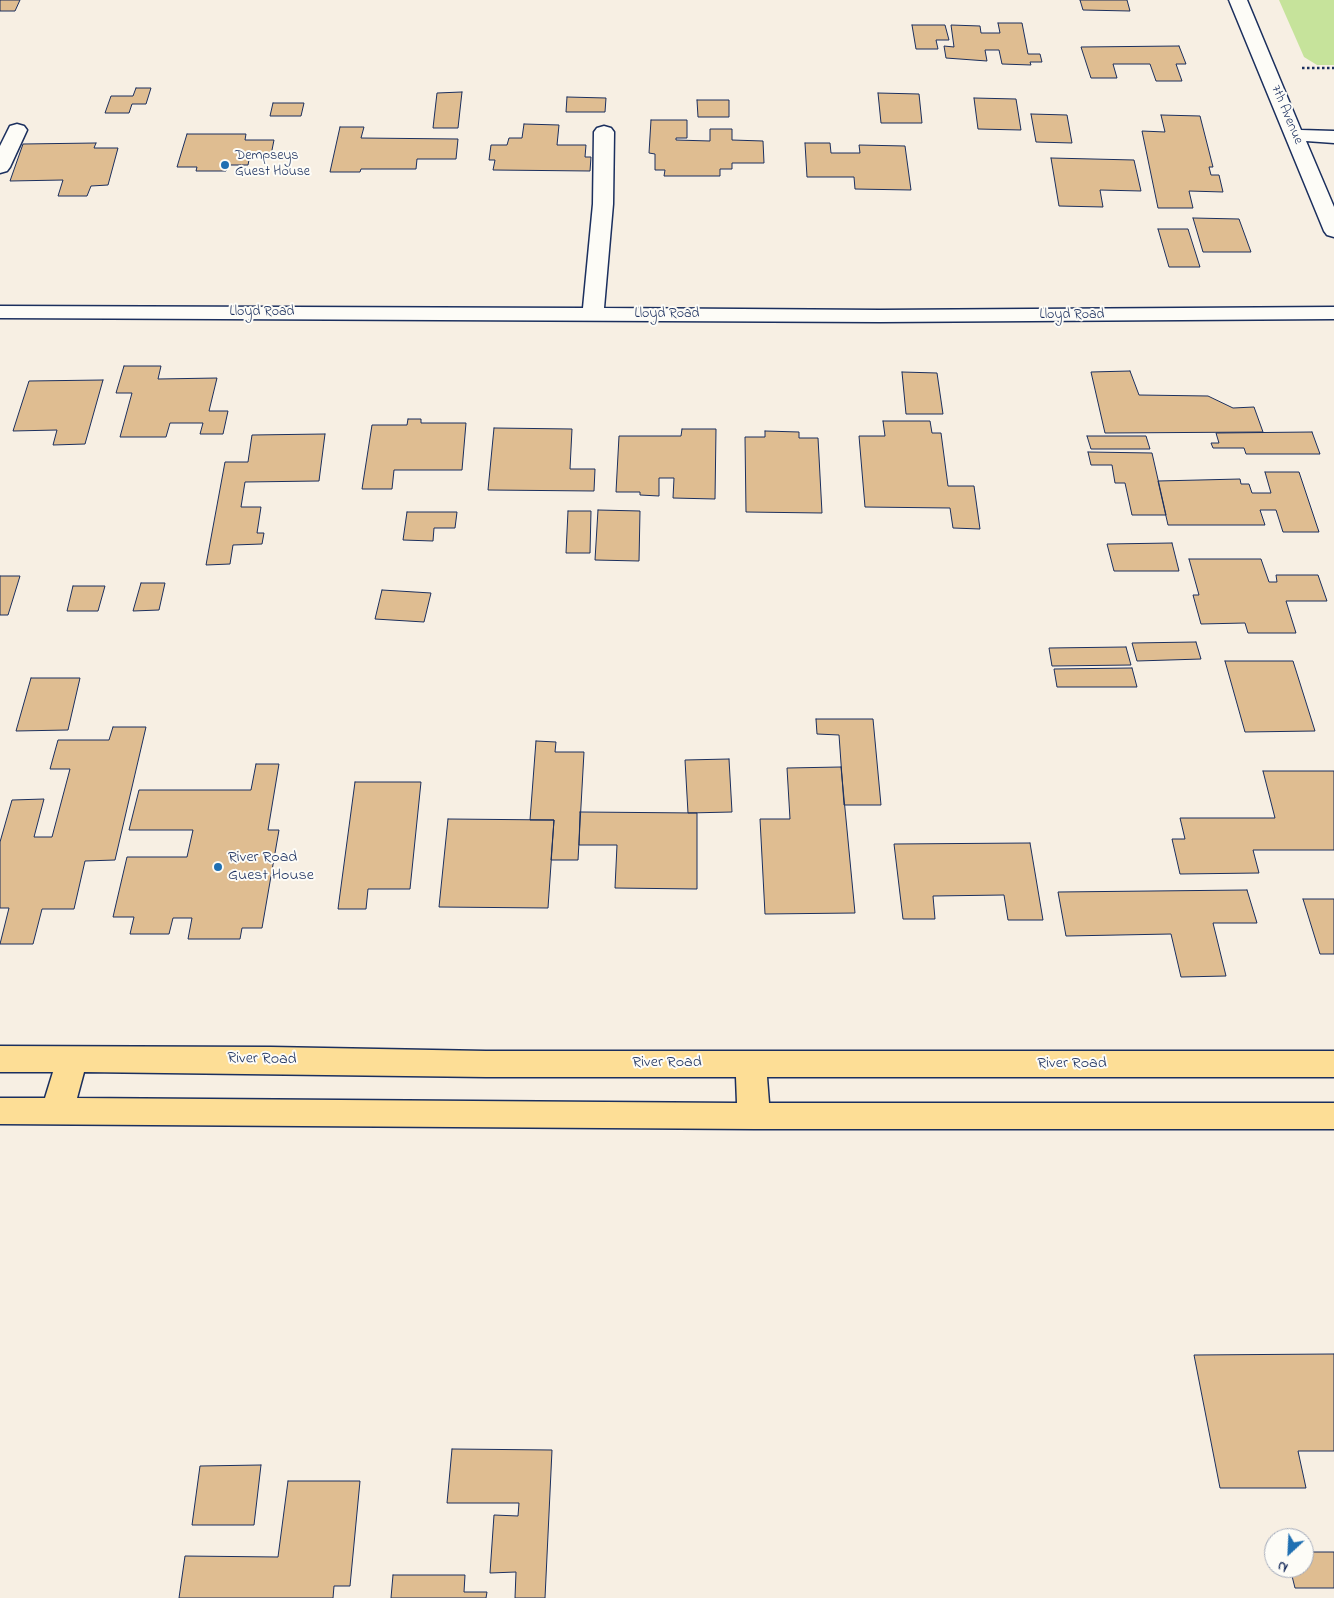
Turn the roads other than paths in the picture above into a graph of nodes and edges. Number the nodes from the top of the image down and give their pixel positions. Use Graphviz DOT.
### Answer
graph roads {
  1 [pos="1238,0"];
  2 [pos="17,130"];
  3 [pos="604,132"];
  4 [pos="1294,136"];
  5 [pos="1334,136"];
  6 [pos="0,167"];
  7 [pos="1334,231"];
  8 [pos="0,312"];
  9 [pos="1334,313"];
  10 [pos="592,315"];
  11 [pos="0,1059"];
  12 [pos="72,1059"];
  13 [pos="750,1063"];
  14 [pos="1334,1064"];
  15 [pos="0,1111"];
  16 [pos="57,1112"];
  17 [pos="754,1116"];
  18 [pos="1334,1116"];
  1 -- 4 [label="street, 7th Avenue"];
  2 -- 6 [label="street"];
  3 -- 10 [label="street"];
  4 -- 5 [label="street"];
  4 -- 7 [label="street, 7th Avenue"];
  8 -- 10 [label="street, Lloyd Road"];
  9 -- 10 [label="street, Lloyd Road"];
  11 -- 12 [label="main road, River Road"];
  12 -- 13 [label="main road, River Road"];
  12 -- 16 [label="main road"];
  13 -- 14 [label="main road, River Road"];
  13 -- 17 [label="main road"];
  15 -- 16 [label="main road"];
  16 -- 17 [label="main road"];
  17 -- 18 [label="main road"];
}
